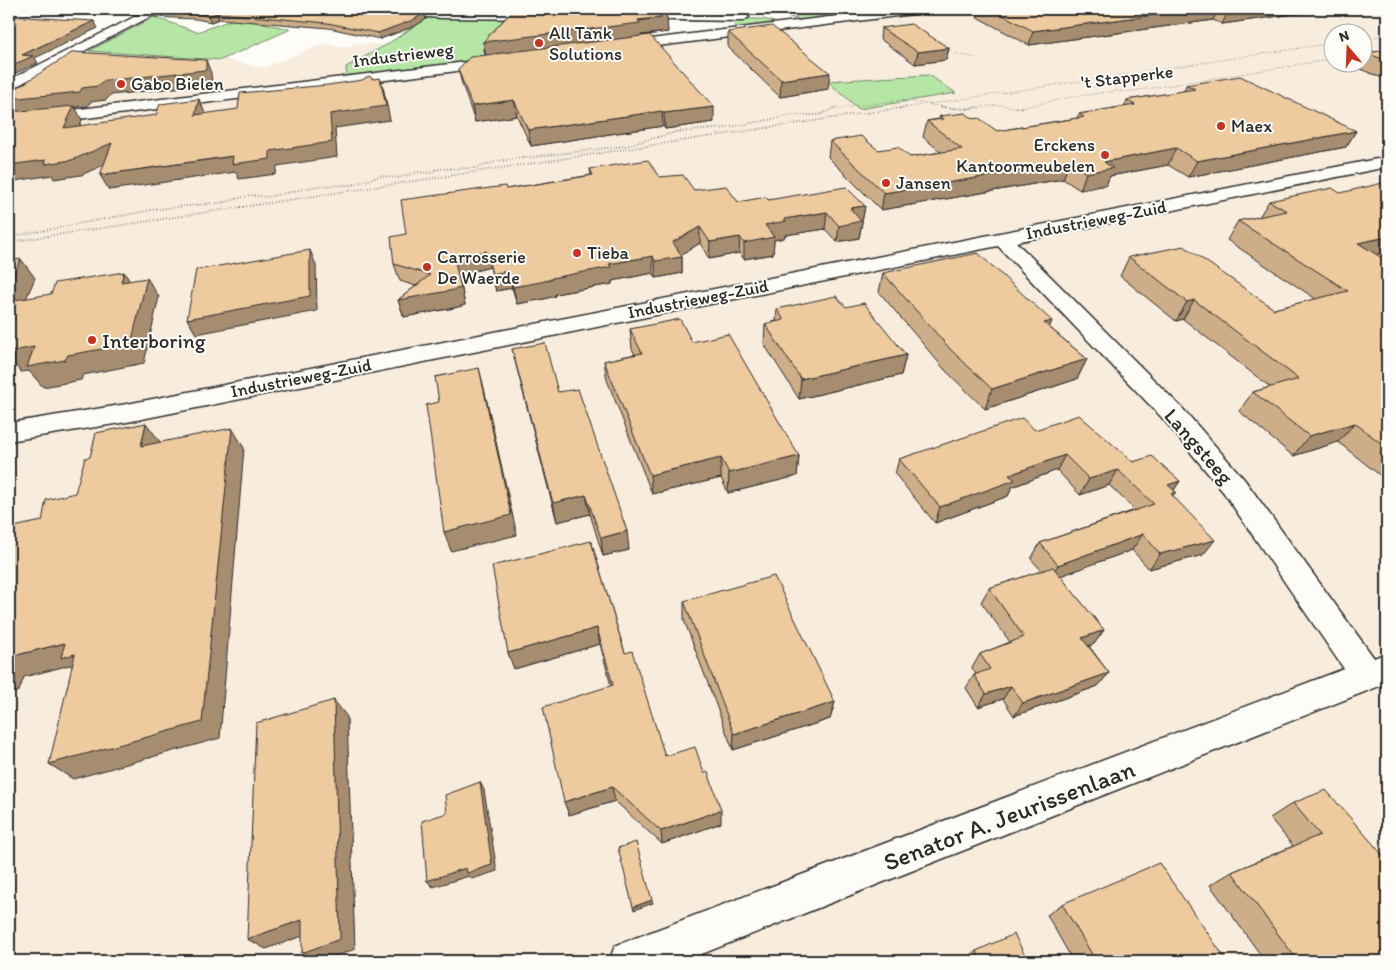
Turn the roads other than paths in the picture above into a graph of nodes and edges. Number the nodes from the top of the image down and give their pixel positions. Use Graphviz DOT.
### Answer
graph roads {
  1 [pos="160,9"];
  2 [pos="367,9"];
  3 [pos="921,9"];
  4 [pos="558,15"];
  5 [pos="774,15"];
  6 [pos="615,16"];
  7 [pos="606,48"];
  8 [pos="517,59"];
  9 [pos="9,86"];
  10 [pos="9,121"];
  11 [pos="1387,162"];
  12 [pos="1002,239"];
  13 [pos="9,432"];
  14 [pos="1378,672"];
  15 [pos="630,961"];
  1 -- 9 [label="street"];
  2 -- 4 [label="street"];
  3 -- 7 [label="street"];
  5 -- 6 [label="street"];
  8 -- 10 [label="street, Industrieweg"];
  11 -- 12 [label="street, Industrieweg-Zuid"];
  12 -- 13 [label="street, Industrieweg-Zuid"];
  12 -- 14 [label="street, Langsteeg"];
  14 -- 15 [label="street, Senator A. Jeurissenlaan"];
}
